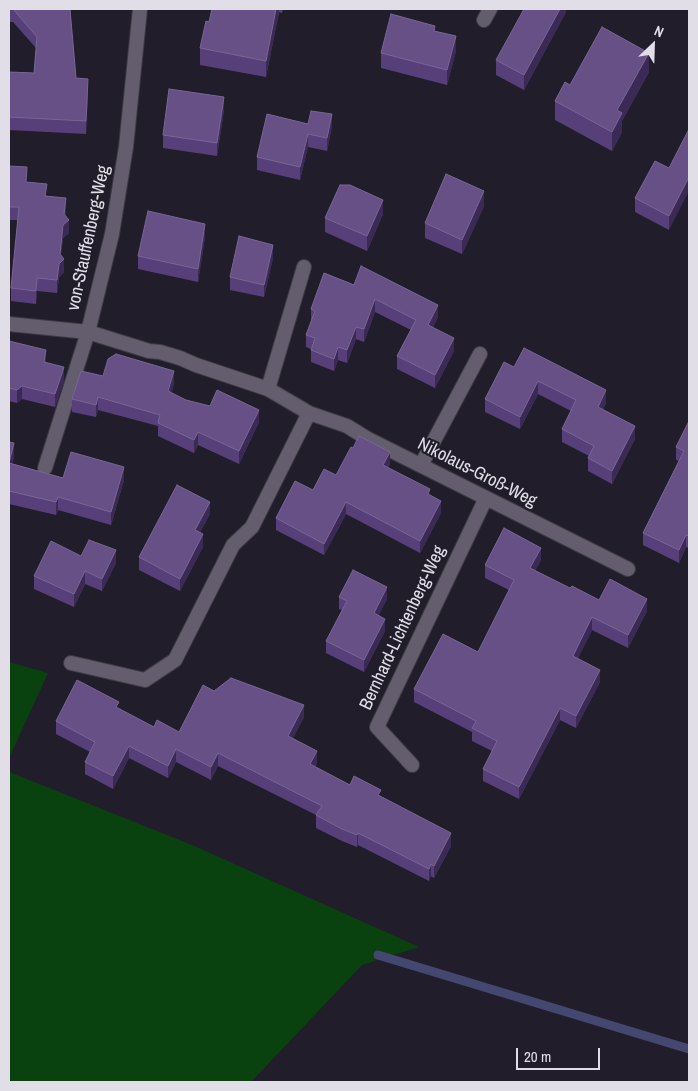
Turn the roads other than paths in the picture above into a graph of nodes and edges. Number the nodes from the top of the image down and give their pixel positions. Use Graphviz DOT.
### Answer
graph roads {
  1 [pos="140,9"];
  2 [pos="304,267"];
  3 [pos="9,324"];
  4 [pos="88,332"];
  5 [pos="480,354"];
  6 [pos="268,389"];
  7 [pos="309,413"];
  8 [pos="421,465"];
  9 [pos="45,468"];
  10 [pos="486,498"];
  11 [pos="628,569"];
  12 [pos="71,663"];
  13 [pos="412,765"];
  1 -- 4 [label="street, von-Stauffenberg-Weg"];
  2 -- 6 [label="street"];
  3 -- 4 [label="street, Nikolaus-Groß-Weg"];
  4 -- 6 [label="street, Nikolaus-Groß-Weg"];
  4 -- 9 [label="street, von-Stauffenberg-Weg"];
  5 -- 8 [label="street"];
  6 -- 7 [label="street, Nikolaus-Groß-Weg"];
  7 -- 8 [label="street, Nikolaus-Groß-Weg"];
  7 -- 12 [label="street"];
  8 -- 10 [label="street, Nikolaus-Groß-Weg"];
  10 -- 11 [label="street, Nikolaus-Groß-Weg"];
  10 -- 13 [label="street, Bernhard-Lichtenberg-Weg"];
}
